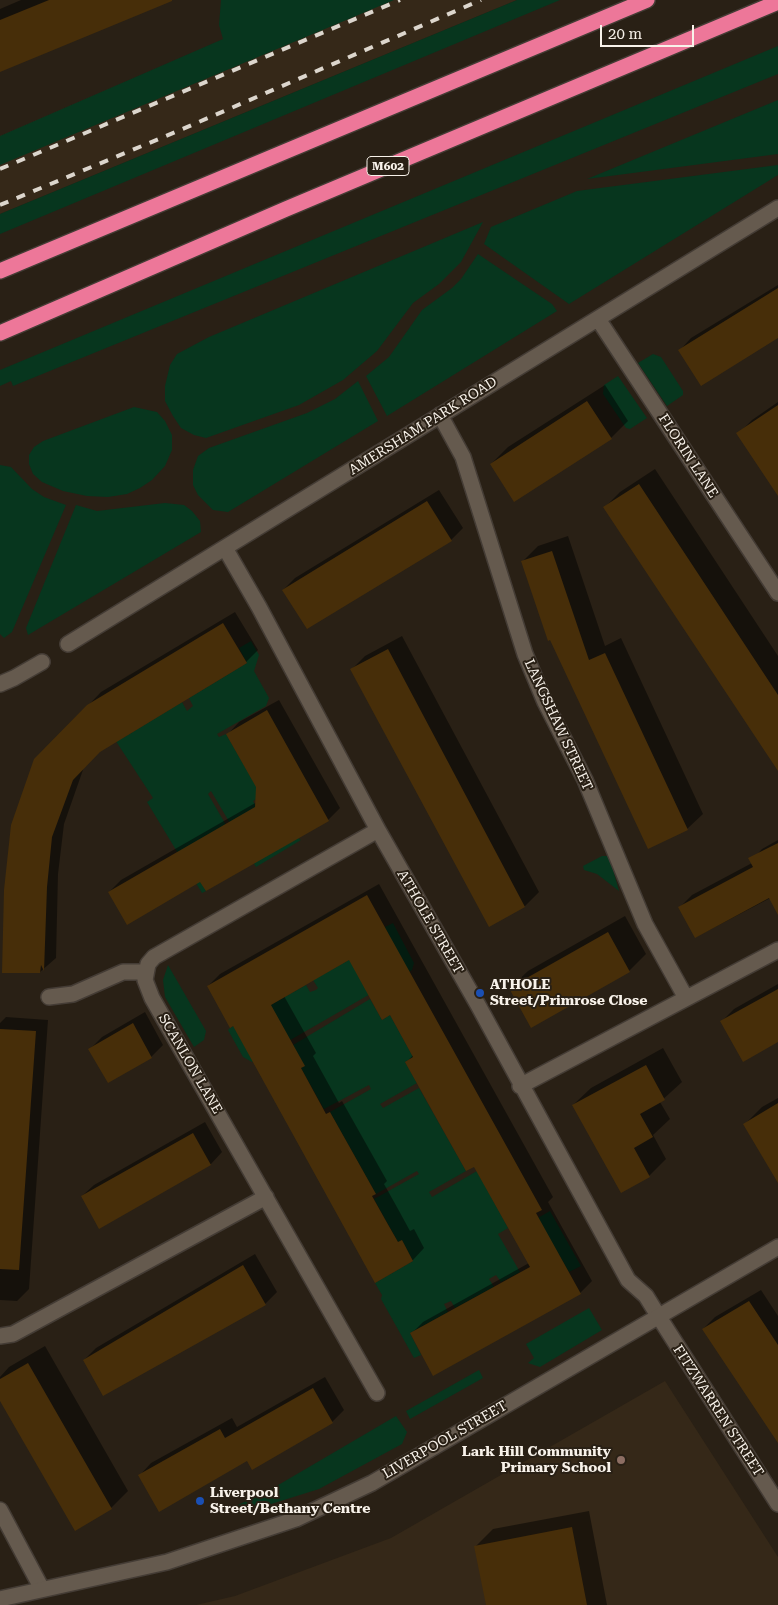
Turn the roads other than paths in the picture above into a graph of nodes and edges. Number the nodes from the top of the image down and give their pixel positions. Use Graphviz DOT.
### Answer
graph roads {
  1 [pos="648,0"];
  2 [pos="778,2"];
  3 [pos="778,208"];
  4 [pos="0,271"];
  5 [pos="598,319"];
  6 [pos="0,333"];
  7 [pos="440,416"];
  8 [pos="224,548"];
  9 [pos="778,593"];
  10 [pos="68,644"];
  11 [pos="42,662"];
  12 [pos="0,684"];
  13 [pos="378,830"];
  14 [pos="778,950"];
  15 [pos="145,972"];
  16 [pos="49,997"];
  17 [pos="686,998"];
  18 [pos="520,1086"];
  19 [pos="266,1197"];
  20 [pos="778,1247"];
  21 [pos="658,1317"];
  22 [pos="0,1336"];
  23 [pos="377,1393"];
  24 [pos="778,1504"];
  25 [pos="0,1510"];
  26 [pos="42,1589"];
  27 [pos="0,1599"];
  1 -- 4 [label="highway"];
  2 -- 6 [label="highway, M602"];
  3 -- 5 [label="street, AMERSHAM PARK ROAD"];
  5 -- 7 [label="street, AMERSHAM PARK ROAD"];
  5 -- 9 [label="street, FLORIN LANE"];
  7 -- 8 [label="street, AMERSHAM PARK ROAD"];
  7 -- 17 [label="street, LANGSHAW STREET"];
  8 -- 10 [label="street, AMERSHAM PARK ROAD"];
  8 -- 13 [label="street, ATHOLE STREET"];
  11 -- 12 [label="street"];
  13 -- 15 [label="street"];
  13 -- 18 [label="street, ATHOLE STREET"];
  14 -- 17 [label="street"];
  15 -- 16 [label="street"];
  15 -- 19 [label="street, SCANLON LANE"];
  17 -- 18 [label="street"];
  18 -- 21 [label="street, ATHOLE STREET"];
  19 -- 22 [label="street"];
  19 -- 23 [label="street, SCANLON LANE"];
  20 -- 21 [label="street, LIVERPOOL STREET"];
  21 -- 24 [label="street, FITZWARREN STREET"];
  21 -- 26 [label="street, LIVERPOOL STREET"];
  25 -- 26 [label="street"];
  26 -- 27 [label="street, LIVERPOOL STREET"];
}
